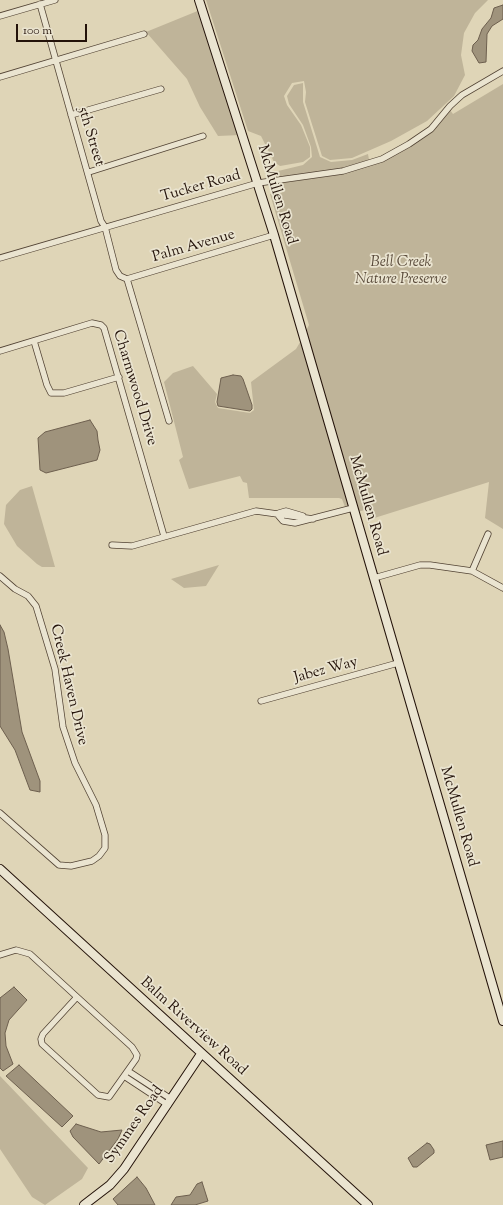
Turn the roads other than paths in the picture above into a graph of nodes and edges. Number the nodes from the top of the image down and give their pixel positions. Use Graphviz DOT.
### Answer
graph roads {
  1 [pos="55,0"];
  2 [pos="199,0"];
  3 [pos="40,4"];
  4 [pos="0,16"];
  5 [pos="144,34"];
  6 [pos="55,61"];
  7 [pos="503,71"];
  8 [pos="0,78"];
  9 [pos="161,88"];
  10 [pos="71,115"];
  11 [pos="203,136"];
  12 [pos="89,172"];
  13 [pos="258,183"];
  14 [pos="105,227"];
  15 [pos="274,235"];
  16 [pos="0,258"];
  17 [pos="127,279"];
  18 [pos="34,341"];
  19 [pos="0,351"];
  20 [pos="119,377"];
  21 [pos="169,421"];
  22 [pos="353,508"];
  23 [pos="277,514"];
  24 [pos="313,520"];
  25 [pos="488,534"];
  26 [pos="164,536"];
  27 [pos="112,545"];
  28 [pos="472,571"];
  29 [pos="0,576"];
  30 [pos="374,578"];
  31 [pos="503,588"];
  32 [pos="398,663"];
  33 [pos="261,701"];
  34 [pos="0,813"];
  35 [pos="0,869"];
  36 [pos="0,955"];
  37 [pos="77,997"];
  38 [pos="503,1022"];
  39 [pos="201,1054"];
  40 [pos="128,1071"];
  41 [pos="124,1076"];
  42 [pos="170,1102"];
  43 [pos="84,1205"];
  44 [pos="368,1205"];
  1 -- 3 [label="street"];
  2 -- 13 [label="street, McMullen Road"];
  3 -- 4 [label="street"];
  3 -- 6 [label="street, 5th Street"];
  5 -- 6 [label="street"];
  6 -- 8 [label="street"];
  6 -- 10 [label="street, 5th Street"];
  7 -- 13 [label="street, Tucker Road"];
  9 -- 10 [label="street"];
  10 -- 12 [label="street, 5th Street"];
  11 -- 12 [label="street"];
  12 -- 14 [label="street, 5th Street"];
  13 -- 14 [label="street, Tucker Road"];
  13 -- 15 [label="street, McMullen Road"];
  14 -- 16 [label="street, Tucker Road"];
  14 -- 17 [label="street, 5th Street"];
  15 -- 17 [label="street, Palm Avenue"];
  15 -- 22 [label="street, McMullen Road"];
  17 -- 21 [label="street"];
  18 -- 19 [label="street, Charmwood Drive"];
  18 -- 20 [label="street"];
  18 -- 20 [label="street, Charmwood Drive"];
  20 -- 26 [label="street, Charmwood Drive"];
  22 -- 24 [label="street"];
  22 -- 30 [label="street, McMullen Road"];
  23 -- 24 [label="street"];
  23 -- 24 [label="street"];
  23 -- 26 [label="street"];
  25 -- 28 [label="street"];
  26 -- 27 [label="street"];
  28 -- 30 [label="street"];
  28 -- 31 [label="street"];
  29 -- 34 [label="street, Creek Haven Drive"];
  30 -- 32 [label="street, McMullen Road"];
  32 -- 33 [label="street, Jabez Way"];
  32 -- 38 [label="street, McMullen Road"];
  35 -- 39 [label="street, Balm Riverview Road"];
  36 -- 37 [label="street"];
  37 -- 40 [label="street"];
  37 -- 41 [label="street"];
  39 -- 42 [label="street, Symmes Road"];
  39 -- 44 [label="street, Balm Riverview Road"];
  40 -- 41 [label="street"];
  40 -- 42 [label="street"];
  41 -- 42 [label="street"];
  42 -- 43 [label="street, Symmes Road"];
}
